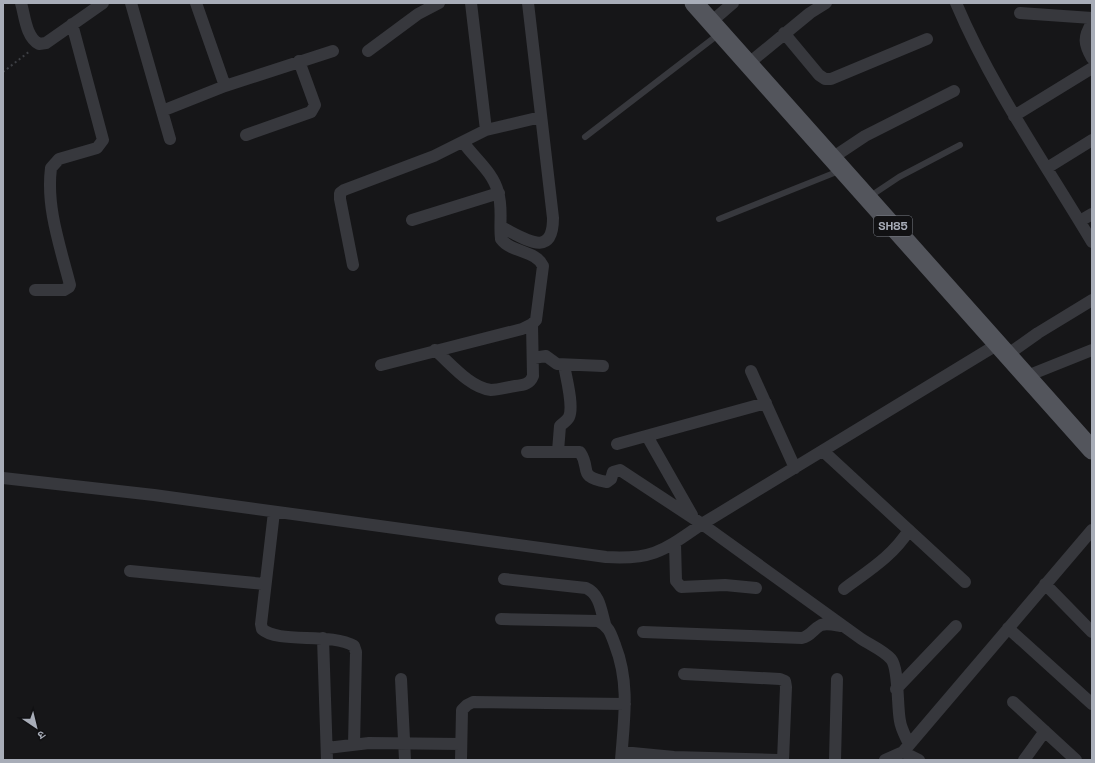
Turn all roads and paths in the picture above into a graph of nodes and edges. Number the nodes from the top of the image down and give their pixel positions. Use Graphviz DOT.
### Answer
graph roads {
  1 [pos="21,3"];
  2 [pos="103,3"];
  3 [pos="131,3"];
  4 [pos="196,3"];
  5 [pos="439,3"];
  6 [pos="471,3"];
  7 [pos="528,3"];
  8 [pos="694,3"];
  9 [pos="733,3"];
  10 [pos="826,3"];
  11 [pos="956,3"];
  12 [pos="91,7"];
  13 [pos="1020,13"];
  14 [pos="1092,18"];
  15 [pos="1092,23"];
  16 [pos="72,24"];
  17 [pos="716,28"];
  18 [pos="784,33"];
  19 [pos="927,39"];
  20 [pos="39,44"];
  21 [pos="333,51"];
  22 [pos="368,51"];
  23 [pos="1092,58"];
  24 [pos="299,61"];
  25 [pos="748,64"];
  26 [pos="1092,68"];
  27 [pos="3,72"];
  28 [pos="225,86"];
  29 [pos="954,91"];
  30 [pos="162,111"];
  31 [pos="1014,116"];
  32 [pos="541,117"];
  33 [pos="486,130"];
  34 [pos="246,135"];
  35 [pos="585,137"];
  36 [pos="170,139"];
  37 [pos="1092,140"];
  38 [pos="463,142"];
  39 [pos="960,145"];
  40 [pos="837,163"];
  41 [pos="1047,168"];
  42 [pos="499,193"];
  43 [pos="867,198"];
  44 [pos="1092,214"];
  45 [pos="719,219"];
  46 [pos="412,220"];
  47 [pos="1080,221"];
  48 [pos="501,227"];
  49 [pos="1092,242"];
  50 [pos="353,265"];
  51 [pos="35,290"];
  52 [pos="1092,300"];
  53 [pos="532,324"];
  54 [pos="1003,349"];
  55 [pos="435,350"];
  56 [pos="1092,350"];
  57 [pos="533,358"];
  58 [pos="381,365"];
  59 [pos="564,365"];
  60 [pos="603,366"];
  61 [pos="751,371"];
  62 [pos="1027,376"];
  63 [pos="766,403"];
  64 [pos="647,436"];
  65 [pos="617,444"];
  66 [pos="1092,450"];
  67 [pos="823,451"];
  68 [pos="527,452"];
  69 [pos="558,452"];
  70 [pos="795,468"];
  71 [pos="3,478"];
  72 [pos="274,512"];
  73 [pos="698,521"];
  74 [pos="909,530"];
  75 [pos="1092,530"];
  76 [pos="674,543"];
  77 [pos="130,571"];
  78 [pos="504,579"];
  79 [pos="965,582"];
  80 [pos="265,584"];
  81 [pos="1045,584"];
  82 [pos="756,588"];
  83 [pos="844,589"];
  84 [pos="501,619"];
  85 [pos="605,624"];
  86 [pos="842,626"];
  87 [pos="956,626"];
  88 [pos="1008,628"];
  89 [pos="643,632"];
  90 [pos="1092,632"];
  91 [pos="323,638"];
  92 [pos="684,674"];
  93 [pos="401,679"];
  94 [pos="837,679"];
  95 [pos="896,689"];
  96 [pos="1013,702"];
  97 [pos="625,704"];
  98 [pos="1092,704"];
  99 [pos="1044,731"];
  100 [pos="405,744"];
  101 [pos="461,744"];
  102 [pos="354,745"];
  103 [pos="327,748"];
  104 [pos="906,748"];
  105 [pos="621,756"];
  106 [pos="674,758"];
  107 [pos="730,759"];
  108 [pos="327,760"];
  109 [pos="405,760"];
  110 [pos="461,760"];
  111 [pos="777,760"];
  112 [pos="783,760"];
  113 [pos="836,760"];
  114 [pos="885,760"];
  115 [pos="918,760"];
  116 [pos="1024,760"];
  117 [pos="1076,760"];
  1 -- 20 [label="street"];
  2 -- 12 [label="street"];
  3 -- 30 [label="street"];
  4 -- 28 [label="street"];
  5 -- 22 [label="street"];
  6 -- 33 [label="street"];
  7 -- 32 [label="street"];
  8 -- 17 [label="main road, SH85"];
  9 -- 17 [label="street"];
  10 -- 18 [label="street"];
  11 -- 31 [label="street"];
  12 -- 16 [label="street"];
  13 -- 14 [label="street"];
  15 -- 23 [label="street"];
  16 -- 20 [label="street"];
  16 -- 51 [label="street"];
  17 -- 25 [label="main road, SH85"];
  17 -- 35 [label="lane"];
  18 -- 19 [label="street"];
  18 -- 25 [label="street"];
  20 -- 27 [label="path"];
  21 -- 24 [label="street"];
  24 -- 28 [label="street"];
  24 -- 34 [label="street"];
  25 -- 40 [label="main road, SH85"];
  26 -- 31 [label="street"];
  28 -- 30 [label="street"];
  29 -- 40 [label="street"];
  30 -- 36 [label="street"];
  31 -- 41 [label="street"];
  32 -- 33 [label="street"];
  32 -- 48 [label="street"];
  33 -- 38 [label="street"];
  37 -- 41 [label="street"];
  38 -- 42 [label="street"];
  38 -- 50 [label="street"];
  39 -- 43 [label="lane"];
  40 -- 43 [label="main road, SH85"];
  40 -- 45 [label="lane"];
  41 -- 47 [label="street"];
  42 -- 46 [label="street"];
  42 -- 48 [label="street"];
  43 -- 54 [label="main road, SH85"];
  44 -- 47 [label="street"];
  47 -- 49 [label="street"];
  48 -- 53 [label="street"];
  52 -- 54 [label="street"];
  53 -- 55 [label="street"];
  53 -- 57 [label="street"];
  54 -- 62 [label="main road, SH85"];
  54 -- 67 [label="street"];
  55 -- 57 [label="street"];
  55 -- 58 [label="street"];
  56 -- 62 [label="street"];
  57 -- 59 [label="street"];
  59 -- 60 [label="street"];
  59 -- 69 [label="street"];
  61 -- 63 [label="street"];
  62 -- 66 [label="main road, SH85"];
  63 -- 64 [label="street"];
  63 -- 70 [label="street"];
  64 -- 65 [label="street"];
  64 -- 73 [label="street"];
  67 -- 70 [label="street"];
  67 -- 74 [label="street"];
  68 -- 69 [label="street"];
  69 -- 73 [label="street"];
  70 -- 73 [label="street"];
  71 -- 72 [label="street"];
  72 -- 76 [label="street"];
  72 -- 80 [label="street"];
  73 -- 76 [label="street"];
  73 -- 86 [label="street"];
  74 -- 79 [label="street"];
  74 -- 83 [label="street"];
  75 -- 81 [label="street"];
  76 -- 82 [label="street"];
  77 -- 80 [label="street"];
  78 -- 85 [label="street"];
  80 -- 91 [label="street"];
  81 -- 88 [label="street"];
  81 -- 90 [label="street"];
  84 -- 85 [label="street"];
  85 -- 97 [label="street"];
  86 -- 89 [label="street"];
  86 -- 95 [label="street"];
  87 -- 95 [label="street"];
  88 -- 98 [label="street"];
  88 -- 104 [label="street"];
  91 -- 102 [label="street"];
  91 -- 103 [label="street"];
  92 -- 112 [label="street"];
  93 -- 100 [label="street"];
  94 -- 113 [label="street"];
  95 -- 104 [label="street"];
  96 -- 99 [label="street"];
  97 -- 101 [label="street"];
  97 -- 105 [label="street"];
  99 -- 116 [label="street"];
  99 -- 117 [label="street"];
  100 -- 101 [label="street"];
  100 -- 102 [label="street"];
  100 -- 109 [label="street"];
  101 -- 110 [label="street"];
  102 -- 103 [label="street"];
  103 -- 108 [label="street"];
  104 -- 114 [label="street"];
  104 -- 115 [label="street"];
  105 -- 106 [label="street"];
  106 -- 107 [label="street"];
  107 -- 111 [label="street"];
}
